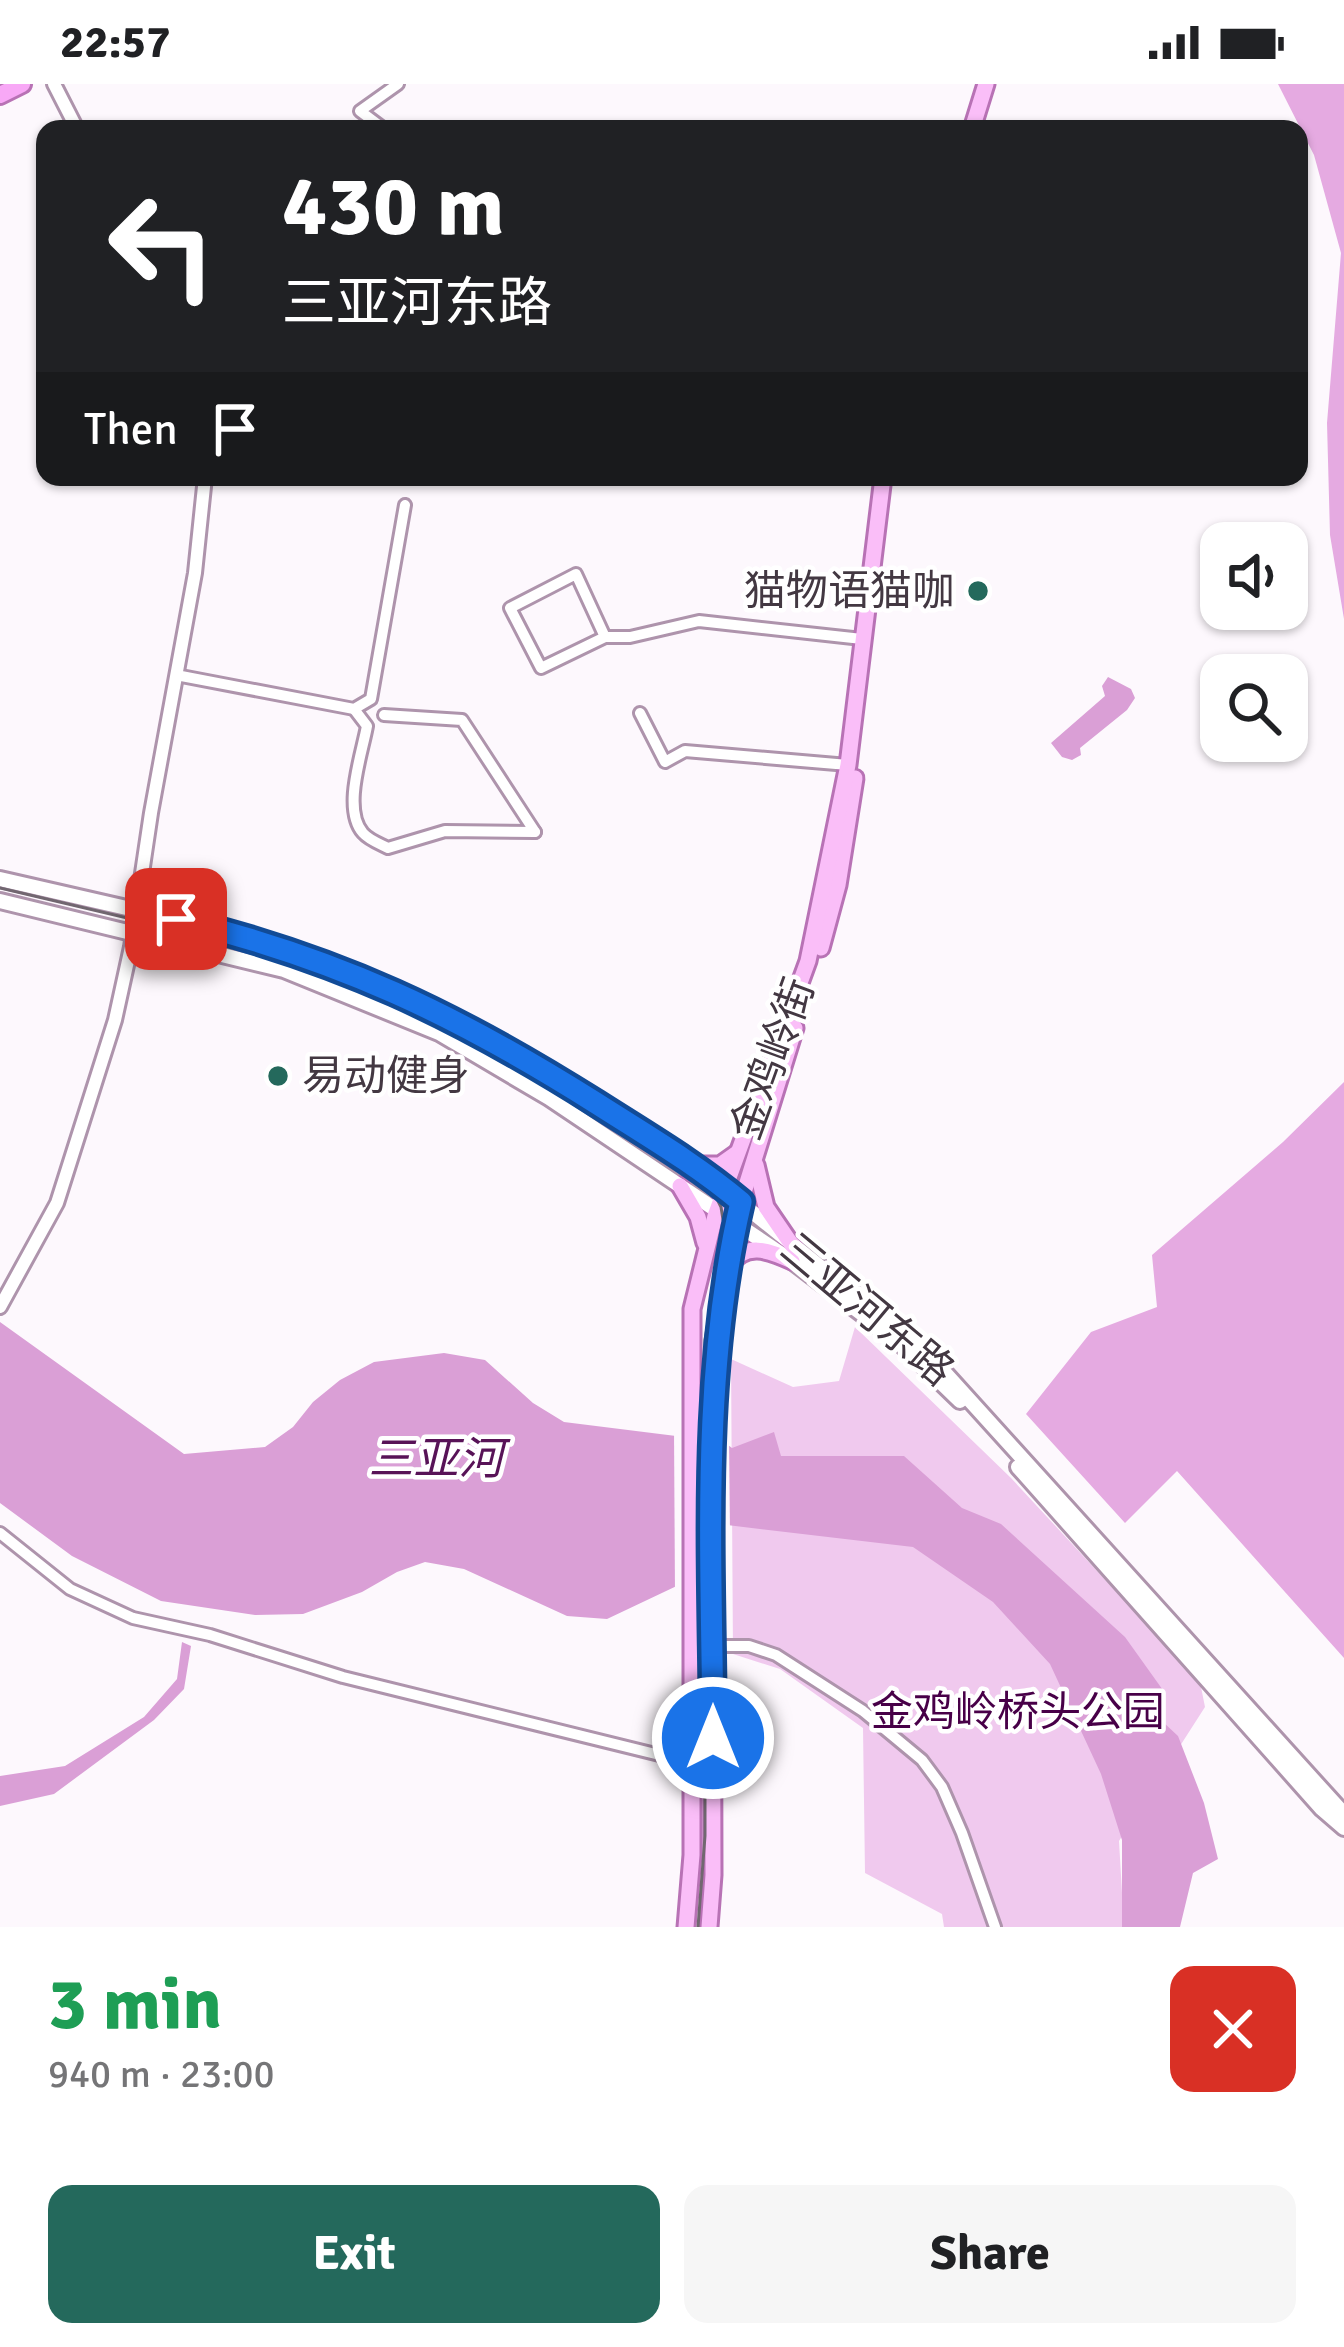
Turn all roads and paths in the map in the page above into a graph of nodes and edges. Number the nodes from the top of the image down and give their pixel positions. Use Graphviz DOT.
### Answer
graph roads {
  1 [pos="22,84"];
  2 [pos="54,84"];
  3 [pos="398,84"];
  4 [pos="990,84"];
  5 [pos="0,95"];
  6 [pos="72,120"];
  7 [pos="372,120"];
  8 [pos="979,120"];
  9 [pos="204,486"];
  10 [pos="882,486"];
  11 [pos="892,486"];
  12 [pos="405,505"];
  13 [pos="605,637"];
  14 [pos="862,639"];
  15 [pos="176,675"];
  16 [pos="370,699"];
  17 [pos="354,709"];
  18 [pos="640,713"];
  19 [pos="384,715"];
  20 [pos="367,726"];
  21 [pos="848,765"];
  22 [pos="0,879"];
  23 [pos="0,902"];
  24 [pos="138,910"];
  25 [pos="134,933"];
  26 [pos="749,1150"];
  27 [pos="694,1165"];
  28 [pos="680,1186"];
  29 [pos="725,1189"];
  30 [pos="741,1202"];
  31 [pos="717,1209"];
  32 [pos="736,1222"];
  33 [pos="705,1245"];
  34 [pos="793,1254"];
  35 [pos="724,1275"];
  36 [pos="0,1306"];
  37 [pos="0,1533"];
  38 [pos="712,1646"];
  39 [pos="692,1763"];
  40 [pos="1344,1814"];
  41 [pos="1344,1828"];
  42 [pos="686,1927"];
  43 [pos="709,1927"];
  44 [pos="995,1927"];
  1 -- 5 [label="highway"];
  2 -- 6 [label="street"];
  3 -- 7 [label="street"];
  4 -- 8 [label="main road"];
  9 -- 15 [label="street"];
  10 -- 14 [label="main road, 金鸡岭街"];
  11 -- 26 [label="main road, 金鸡岭街"];
  12 -- 16 [label="street"];
  13 -- 13 [label="street"];
  13 -- 14 [label="street"];
  14 -- 21 [label="main road, 金鸡岭街"];
  15 -- 17 [label="street"];
  15 -- 24 [label="street"];
  16 -- 17 [label="street"];
  16 -- 19 [label="street"];
  17 -- 20 [label="street"];
  18 -- 21 [label="street"];
  19 -- 20 [label="street"];
  19 -- 20 [label="street"];
  21 -- 26 [label="main road, 金鸡岭街"];
  22 -- 24 [label="main road, 三亚河东路"];
  23 -- 25 [label="main road, 三亚河东路"];
  24 -- 25 [label="street"];
  24 -- 27 [label="main road, 三亚河东路"];
  25 -- 28 [label="main road, 三亚河东路"];
  25 -- 36 [label="street"];
  26 -- 27 [label="main road"];
  26 -- 29 [label="main road, 金鸡岭街"];
  26 -- 30 [label="main road, 金鸡岭街"];
  26 -- 34 [label="main road"];
  27 -- 29 [label="main road, 三亚河东路"];
  28 -- 31 [label="main road, 三亚河东路"];
  28 -- 33 [label="main road"];
  29 -- 30 [label="main road, 三亚河东路"];
  29 -- 31 [label="main road, 金鸡岭街"];
  30 -- 32 [label="main road, 金鸡岭街"];
  30 -- 34 [label="main road, 三亚河东路"];
  31 -- 32 [label="main road, 三亚河东路"];
  31 -- 33 [label="main road, 金鸡岭街"];
  32 -- 34 [label="main road, 三亚河东路"];
  32 -- 35 [label="main road, 金鸡岭街"];
  33 -- 39 [label="main road, 金鸡岭街"];
  34 -- 35 [label="main road"];
  34 -- 40 [label="main road, 三亚河东路"];
  34 -- 41 [label="main road, 三亚河东路"];
  35 -- 38 [label="main road, 金鸡岭街"];
  37 -- 39 [label="street"];
  38 -- 43 [label="main road, 金鸡岭街"];
  38 -- 44 [label="street"];
  39 -- 42 [label="main road, 金鸡岭街"];
}
